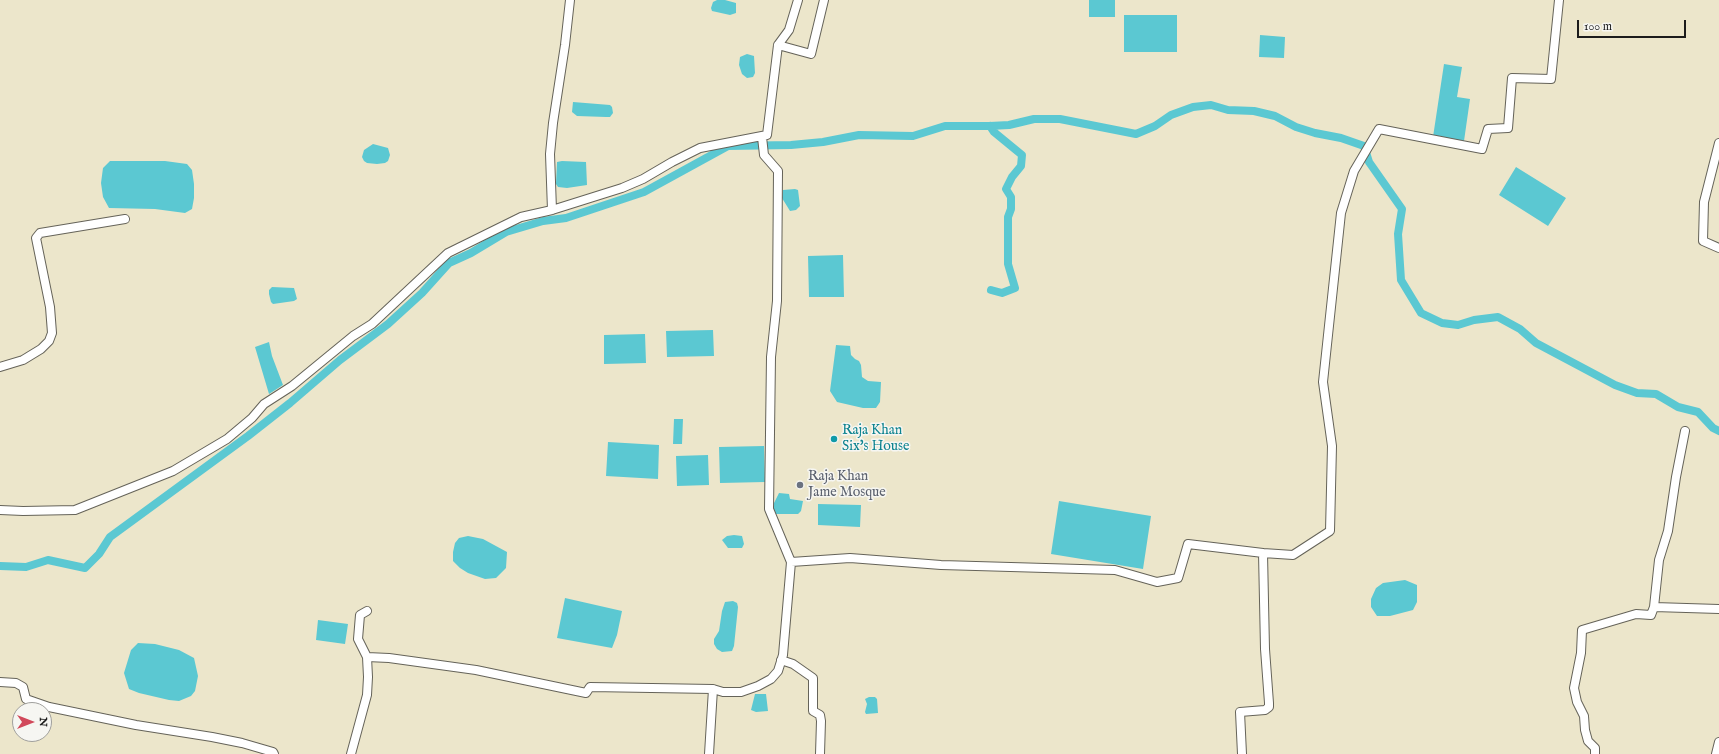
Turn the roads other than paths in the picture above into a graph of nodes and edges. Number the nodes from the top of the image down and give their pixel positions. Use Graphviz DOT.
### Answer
graph roads {
  1 [pos="570,0"];
  2 [pos="798,0"];
  3 [pos="824,0"];
  4 [pos="1559,0"];
  5 [pos="778,45"];
  6 [pos="762,137"];
  7 [pos="1719,143"];
  8 [pos="552,210"];
  9 [pos="124,219"];
  10 [pos="1719,248"];
  11 [pos="0,367"];
  12 [pos="1685,431"];
  13 [pos="0,510"];
  14 [pos="1263,553"];
  15 [pos="791,562"];
  16 [pos="1654,607"];
  17 [pos="1719,609"];
  18 [pos="367,611"];
  19 [pos="368,657"];
  20 [pos="781,660"];
  21 [pos="0,682"];
  22 [pos="713,689"];
  23 [pos="1719,742"];
  24 [pos="274,754"];
  25 [pos="351,754"];
  26 [pos="709,754"];
  27 [pos="820,754"];
  28 [pos="1242,754"];
  29 [pos="1595,754"];
  30 [pos="1716,754"];
  1 -- 8 [label="street"];
  2 -- 5 [label="street"];
  3 -- 5 [label="street"];
  4 -- 14 [label="street"];
  5 -- 6 [label="street"];
  6 -- 8 [label="street"];
  6 -- 15 [label="street"];
  7 -- 10 [label="street"];
  8 -- 13 [label="street"];
  9 -- 11 [label="street"];
  12 -- 16 [label="street"];
  14 -- 15 [label="street"];
  14 -- 28 [label="street"];
  15 -- 20 [label="street"];
  16 -- 17 [label="street"];
  16 -- 29 [label="street"];
  18 -- 19 [label="street"];
  19 -- 22 [label="street"];
  19 -- 25 [label="street"];
  20 -- 22 [label="street"];
  20 -- 27 [label="street"];
  21 -- 24 [label="street"];
  22 -- 26 [label="street"];
  23 -- 30 [label="street"];
}
